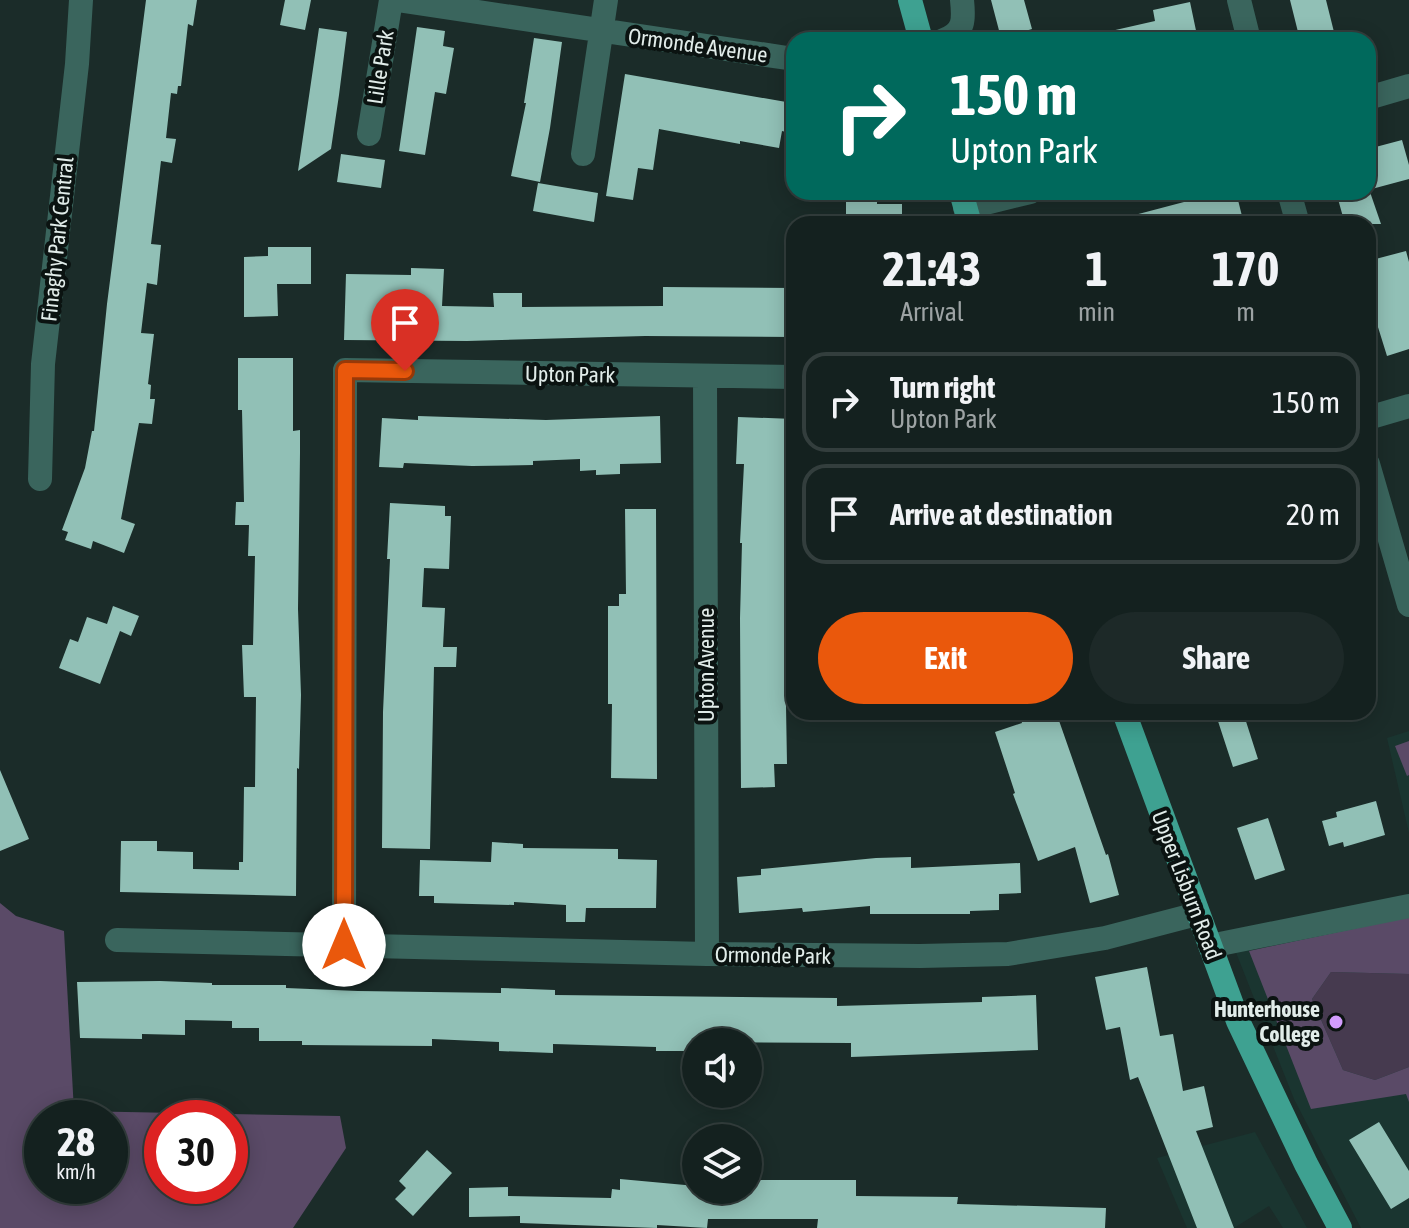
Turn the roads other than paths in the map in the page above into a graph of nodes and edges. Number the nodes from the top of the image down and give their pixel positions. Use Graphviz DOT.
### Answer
graph roads {
  1 [pos="81,0"];
  2 [pos="394,0"];
  3 [pos="606,0"];
  4 [pos="910,0"];
  5 [pos="962,0"];
  6 [pos="1239,0"];
  7 [pos="601,31"];
  8 [pos="919,32"];
  9 [pos="957,32"];
  10 [pos="1247,32"];
  11 [pos="786,58"];
  12 [pos="1409,86"];
  13 [pos="1376,96"];
  14 [pos="369,134"];
  15 [pos="583,154"];
  16 [pos="998,200"];
  17 [pos="966,208"];
  18 [pos="705,376"];
  19 [pos="786,377"];
  20 [pos="1409,406"];
  21 [pos="1376,416"];
  22 [pos="40,479"];
  23 [pos="1376,492"];
  24 [pos="1409,605"];
  25 [pos="1127,720"];
  26 [pos="1409,906"];
  27 [pos="1197,914"];
  28 [pos="117,940"];
  29 [pos="344,945"];
  30 [pos="1210,946"];
  31 [pos="707,954"];
  32 [pos="1340,1228"];
  1 -- 22 [label="street, Finaghy Park Central"];
  2 -- 7 [label="street, Lille Park"];
  2 -- 14 [label="street, Lille Park"];
  3 -- 7 [label="street"];
  4 -- 8 [label="main road"];
  5 -- 9 [label="street"];
  6 -- 10 [label="street"];
  7 -- 11 [label="street, Ormonde Avenue"];
  7 -- 15 [label="street"];
  12 -- 13 [label="street"];
  16 -- 17 [label="street"];
  18 -- 19 [label="street, Upton Park"];
  18 -- 29 [label="street, Upton Park"];
  18 -- 31 [label="street, Upton Avenue"];
  20 -- 21 [label="street"];
  23 -- 24 [label="street"];
  25 -- 27 [label="main road, Upper Lisburn Road"];
  26 -- 30 [label="street"];
  27 -- 30 [label="main road, Upper Lisburn Road"];
  27 -- 31 [label="street, Ormonde Park"];
  28 -- 29 [label="street, Ormonde Park"];
  29 -- 31 [label="street, Ormonde Park"];
  30 -- 32 [label="main road, Upper Lisburn Road"];
}
